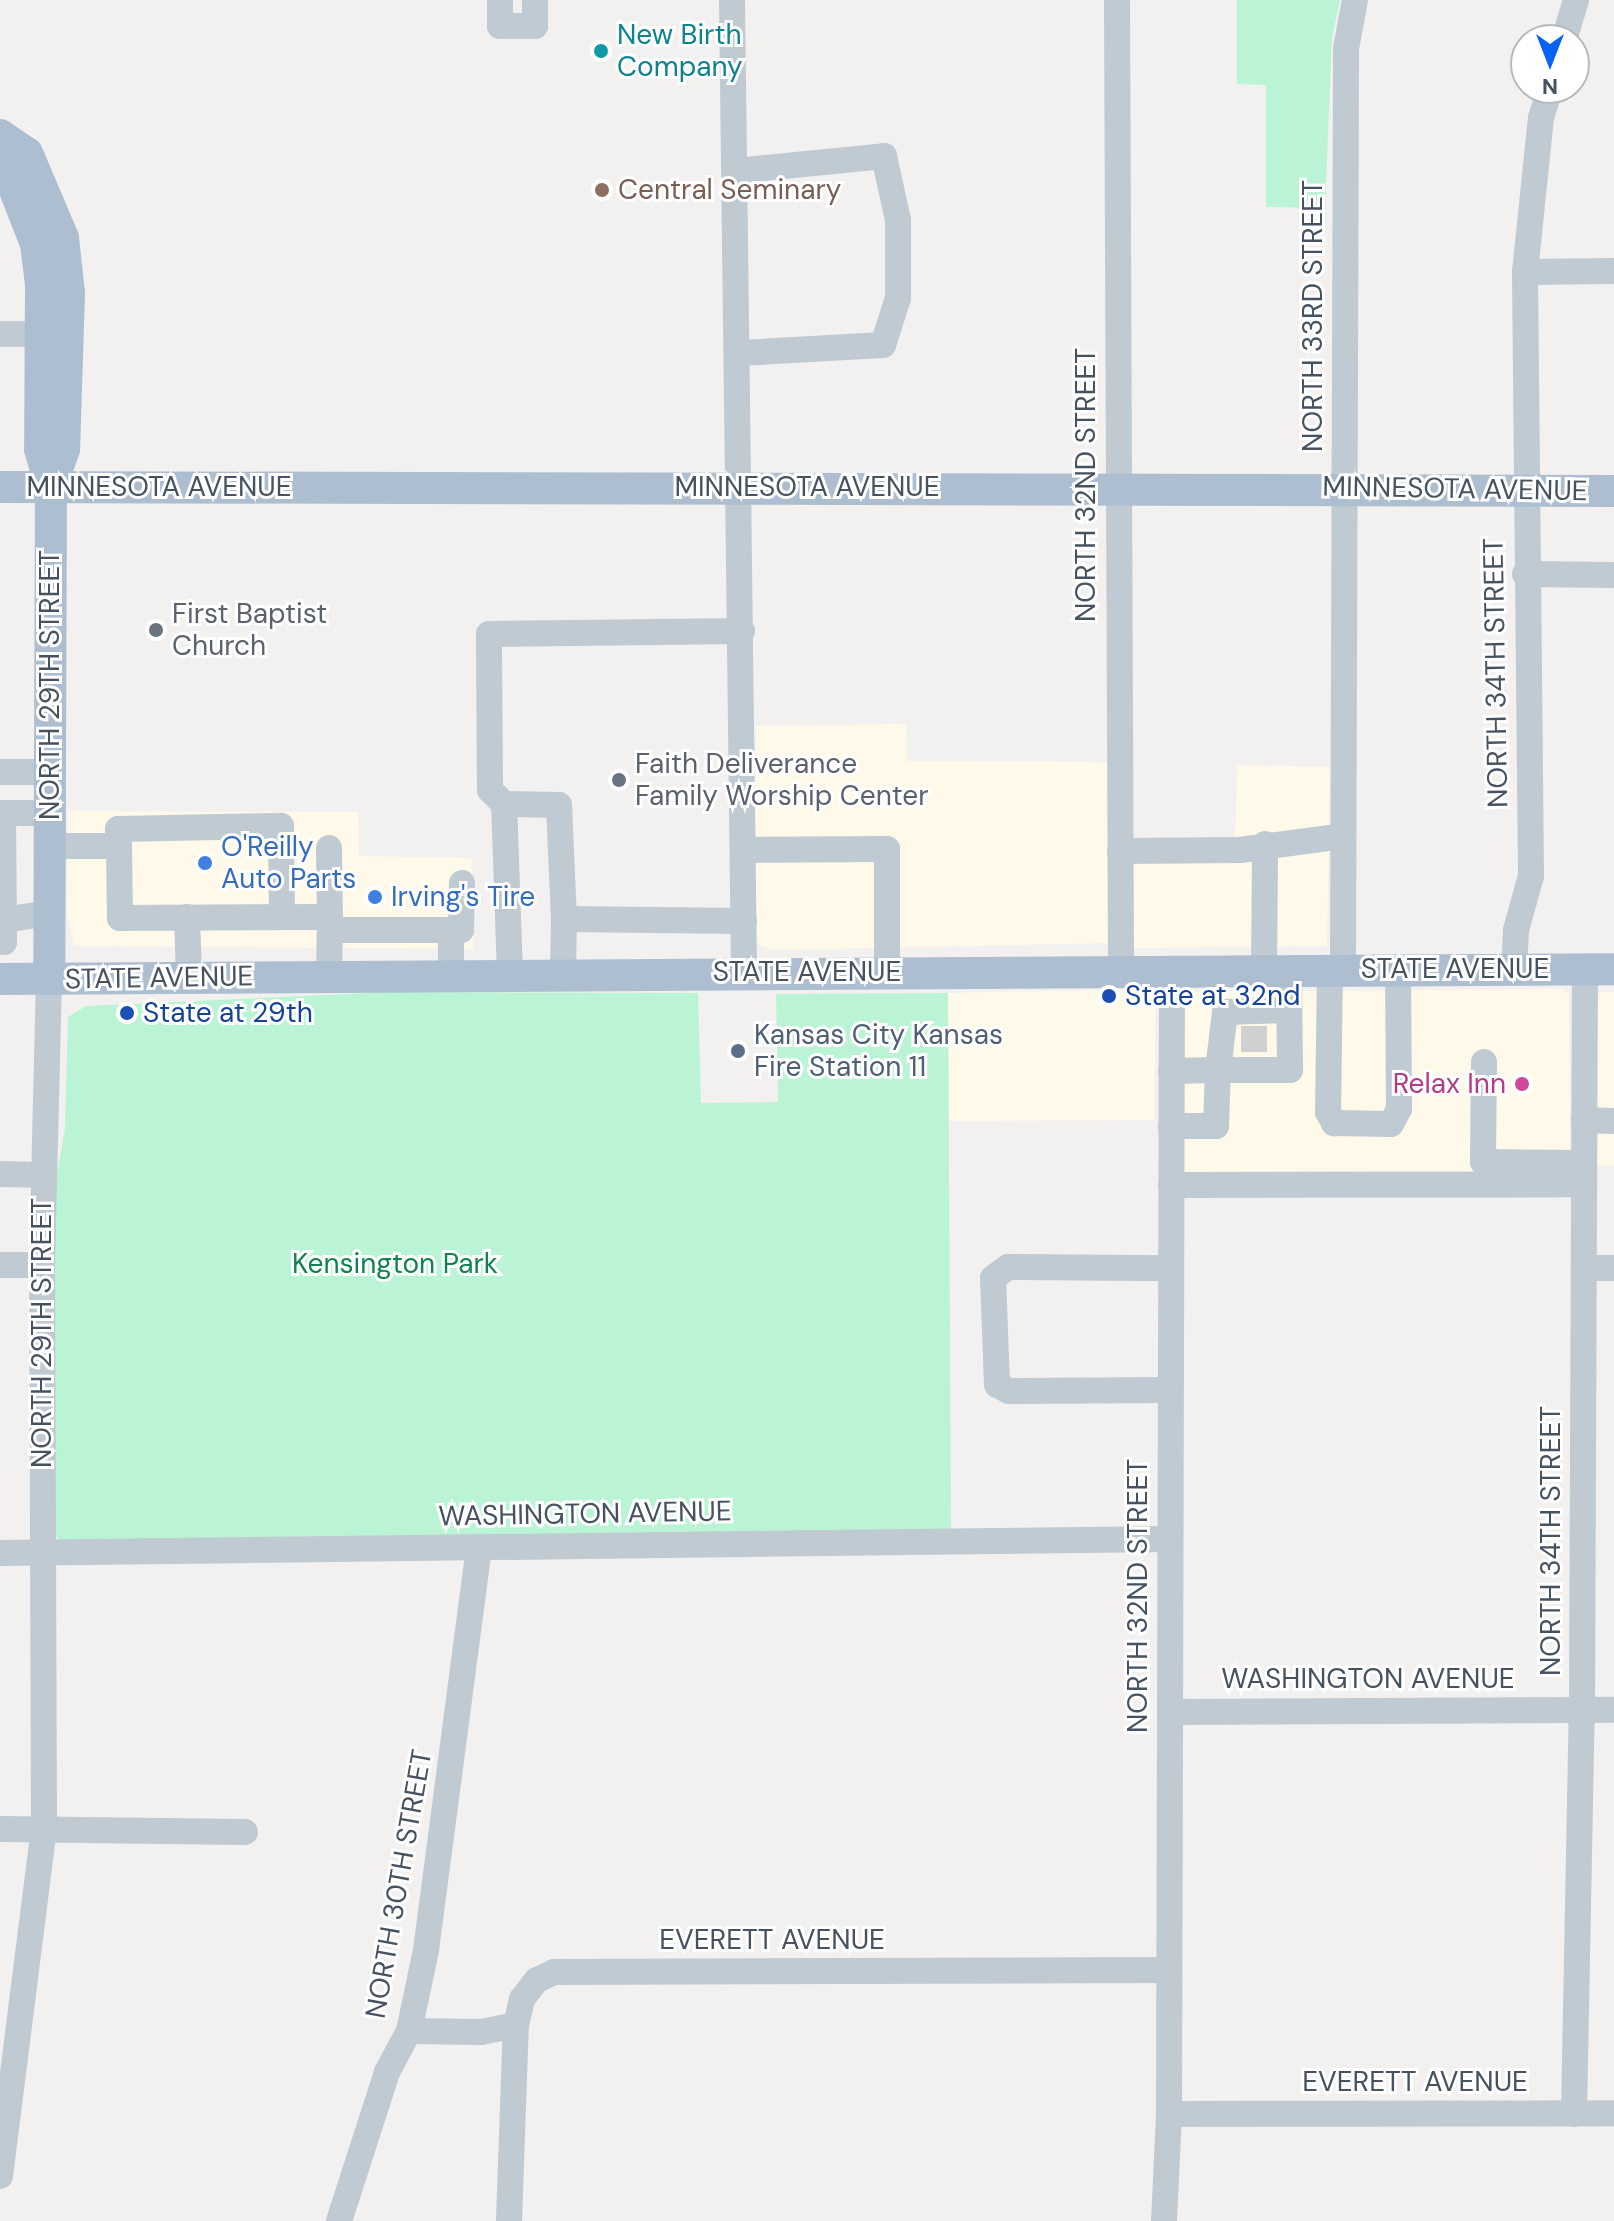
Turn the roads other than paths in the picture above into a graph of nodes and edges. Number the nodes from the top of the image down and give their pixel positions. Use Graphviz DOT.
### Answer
graph roads {
  1 [pos="500,0"];
  2 [pos="535,0"];
  3 [pos="732,0"];
  4 [pos="1117,0"];
  5 [pos="1355,0"];
  6 [pos="1576,0"];
  7 [pos="1569,24"];
  8 [pos="1545,104"];
  9 [pos="0,135"];
  10 [pos="735,171"];
  11 [pos="1614,271"];
  12 [pos="1525,272"];
  13 [pos="0,334"];
  14 [pos="54,334"];
  15 [pos="739,353"];
  16 [pos="0,487"];
  17 [pos="51,487"];
  18 [pos="1118,487"];
  19 [pos="1344,487"];
  20 [pos="741,488"];
  21 [pos="1526,491"];
  22 [pos="1614,491"];
  23 [pos="1525,574"];
  24 [pos="1614,575"];
  25 [pos="742,631"];
  26 [pos="0,772"];
  27 [pos="50,772"];
  28 [pos="504,804"];
  29 [pos="2,813"];
  30 [pos="49,813"];
  31 [pos="1343,836"];
  32 [pos="1265,844"];
  33 [pos="49,846"];
  34 [pos="119,846"];
  35 [pos="329,848"];
  36 [pos="743,850"];
  37 [pos="1120,851"];
  38 [pos="462,883"];
  39 [pos="49,913"];
  40 [pos="187,917"];
  41 [pos="282,917"];
  42 [pos="564,919"];
  43 [pos="744,921"];
  44 [pos="330,923"];
  45 [pos="451,930"];
  46 [pos="2,931"];
  47 [pos="1514,969"];
  48 [pos="1600,969"];
  49 [pos="1121,970"];
  50 [pos="1172,970"];
  51 [pos="1225,970"];
  52 [pos="1276,970"];
  53 [pos="1336,970"];
  54 [pos="1398,970"];
  55 [pos="744,972"];
  56 [pos="887,972"];
  57 [pos="510,974"];
  58 [pos="563,974"];
  59 [pos="451,975"];
  60 [pos="329,976"];
  61 [pos="189,977"];
  62 [pos="0,979"];
  63 [pos="49,979"];
  64 [pos="1289,1010"];
  65 [pos="1225,1012"];
  66 [pos="1484,1062"];
  67 [pos="1218,1070"];
  68 [pos="1171,1071"];
  69 [pos="1584,1120"];
  70 [pos="1614,1121"];
  71 [pos="1171,1126"];
  72 [pos="0,1174"];
  73 [pos="1584,1174"];
  74 [pos="43,1175"];
  75 [pos="1171,1185"];
  76 [pos="0,1265"];
  77 [pos="42,1265"];
  78 [pos="1171,1268"];
  79 [pos="1584,1268"];
  80 [pos="1614,1268"];
  81 [pos="1170,1390"];
  82 [pos="1170,1539"];
  83 [pos="479,1548"];
  84 [pos="0,1553"];
  85 [pos="42,1553"];
  86 [pos="1582,1709"];
  87 [pos="1614,1710"];
  88 [pos="1171,1712"];
  89 [pos="44,1828"];
  90 [pos="0,1829"];
  91 [pos="245,1832"];
  92 [pos="1167,1970"];
  93 [pos="516,2025"];
  94 [pos="409,2031"];
  95 [pos="1614,2113"];
  96 [pos="1169,2114"];
  97 [pos="1574,2114"];
  98 [pos="0,2176"];
  99 [pos="339,2221"];
  100 [pos="509,2221"];
  101 [pos="1164,2221"];
  1 -- 2 [label="street"];
  3 -- 10 [label="street"];
  4 -- 18 [label="street, NORTH 32ND STREET"];
  5 -- 19 [label="street, NORTH 33RD STREET"];
  6 -- 7 [label="street"];
  8 -- 12 [label="street, NORTH 34TH STREET"];
  9 -- 14 [label="main road, NORTH 29TH STREET"];
  10 -- 15 [label="street"];
  10 -- 15 [label="street"];
  11 -- 12 [label="street"];
  12 -- 21 [label="street, NORTH 34TH STREET"];
  13 -- 14 [label="street"];
  14 -- 17 [label="main road, NORTH 29TH STREET"];
  15 -- 20 [label="street"];
  16 -- 17 [label="main road, MINNESOTA AVENUE"];
  17 -- 20 [label="main road, MINNESOTA AVENUE"];
  17 -- 27 [label="main road, NORTH 29TH STREET"];
  18 -- 19 [label="main road, MINNESOTA AVENUE"];
  18 -- 20 [label="main road, MINNESOTA AVENUE"];
  18 -- 37 [label="street, NORTH 32ND STREET"];
  19 -- 21 [label="main road, MINNESOTA AVENUE"];
  19 -- 31 [label="street, NORTH 33RD STREET"];
  20 -- 25 [label="street"];
  21 -- 22 [label="main road, MINNESOTA AVENUE"];
  21 -- 23 [label="street, NORTH 34TH STREET"];
  23 -- 24 [label="street"];
  23 -- 47 [label="street, NORTH 34TH STREET"];
  25 -- 28 [label="street"];
  25 -- 36 [label="street"];
  26 -- 27 [label="street"];
  27 -- 30 [label="main road, NORTH 29TH STREET"];
  28 -- 42 [label="street"];
  28 -- 57 [label="street"];
  29 -- 30 [label="street"];
  29 -- 46 [label="street"];
  30 -- 33 [label="main road, NORTH 29TH STREET"];
  31 -- 32 [label="street"];
  31 -- 53 [label="street, NORTH 33RD STREET"];
  32 -- 37 [label="street"];
  32 -- 52 [label="street"];
  33 -- 34 [label="street"];
  33 -- 39 [label="main road, NORTH 29TH STREET"];
  34 -- 40 [label="street"];
  34 -- 41 [label="street"];
  35 -- 44 [label="street"];
  36 -- 43 [label="street"];
  36 -- 56 [label="street"];
  37 -- 49 [label="street, NORTH 32ND STREET"];
  38 -- 45 [label="street"];
  39 -- 46 [label="street"];
  39 -- 63 [label="main road, NORTH 29TH STREET"];
  40 -- 41 [label="street"];
  40 -- 61 [label="street"];
  41 -- 44 [label="street"];
  42 -- 43 [label="street"];
  42 -- 58 [label="street"];
  43 -- 55 [label="street"];
  44 -- 45 [label="street"];
  44 -- 60 [label="street"];
  45 -- 59 [label="street"];
  47 -- 48 [label="main road, STATE AVENUE"];
  47 -- 54 [label="main road, STATE AVENUE"];
  48 -- 69 [label="street, NORTH 34TH STREET"];
  49 -- 50 [label="main road, STATE AVENUE"];
  49 -- 56 [label="main road, STATE AVENUE"];
  50 -- 51 [label="main road, STATE AVENUE"];
  50 -- 68 [label="street, NORTH 32ND STREET"];
  51 -- 52 [label="main road, STATE AVENUE"];
  51 -- 65 [label="street"];
  52 -- 53 [label="main road, STATE AVENUE"];
  52 -- 64 [label="street"];
  53 -- 54 [label="main road, STATE AVENUE"];
  53 -- 54 [label="street, NORTH 33RD STREET"];
  55 -- 56 [label="main road, STATE AVENUE"];
  55 -- 58 [label="main road, STATE AVENUE"];
  57 -- 58 [label="main road, STATE AVENUE"];
  57 -- 59 [label="main road, STATE AVENUE"];
  59 -- 60 [label="main road, STATE AVENUE"];
  60 -- 61 [label="main road, STATE AVENUE"];
  61 -- 63 [label="main road, STATE AVENUE"];
  62 -- 63 [label="main road, STATE AVENUE"];
  63 -- 74 [label="street, NORTH 29TH STREET"];
  64 -- 65 [label="street"];
  64 -- 67 [label="street"];
  65 -- 67 [label="street"];
  66 -- 73 [label="street"];
  67 -- 68 [label="street"];
  67 -- 71 [label="street"];
  68 -- 71 [label="street, NORTH 32ND STREET"];
  69 -- 70 [label="street"];
  69 -- 73 [label="street, NORTH 34TH STREET"];
  71 -- 75 [label="street, NORTH 32ND STREET"];
  72 -- 74 [label="street"];
  73 -- 75 [label="street"];
  73 -- 79 [label="street, NORTH 34TH STREET"];
  74 -- 77 [label="street, NORTH 29TH STREET"];
  75 -- 78 [label="street, NORTH 32ND STREET"];
  76 -- 77 [label="street"];
  77 -- 85 [label="street, NORTH 29TH STREET"];
  78 -- 81 [label="street, NORTH 32ND STREET"];
  78 -- 81 [label="street"];
  79 -- 80 [label="street"];
  79 -- 86 [label="street, NORTH 34TH STREET"];
  81 -- 82 [label="street, NORTH 32ND STREET"];
  82 -- 83 [label="street, WASHINGTON AVENUE"];
  82 -- 88 [label="street, NORTH 32ND STREET"];
  83 -- 85 [label="street, WASHINGTON AVENUE"];
  83 -- 94 [label="street, NORTH 30TH STREET"];
  84 -- 85 [label="street, WASHINGTON AVENUE"];
  85 -- 89 [label="street, NORTH 29TH STREET"];
  86 -- 87 [label="street, WASHINGTON AVENUE"];
  86 -- 88 [label="street, WASHINGTON AVENUE"];
  86 -- 97 [label="street, NORTH 34TH STREET"];
  88 -- 92 [label="street, NORTH 32ND STREET"];
  89 -- 90 [label="street"];
  89 -- 91 [label="street"];
  89 -- 98 [label="street, NORTH 29TH STREET"];
  92 -- 93 [label="street, EVERETT AVENUE"];
  92 -- 96 [label="street, NORTH 32ND STREET"];
  93 -- 94 [label="street"];
  93 -- 100 [label="street, EVERETT AVENUE"];
  94 -- 99 [label="street, NORTH 30TH STREET"];
  95 -- 97 [label="street, EVERETT AVENUE"];
  96 -- 97 [label="street, EVERETT AVENUE"];
  96 -- 101 [label="street, NORTH 32ND STREET"];
}
